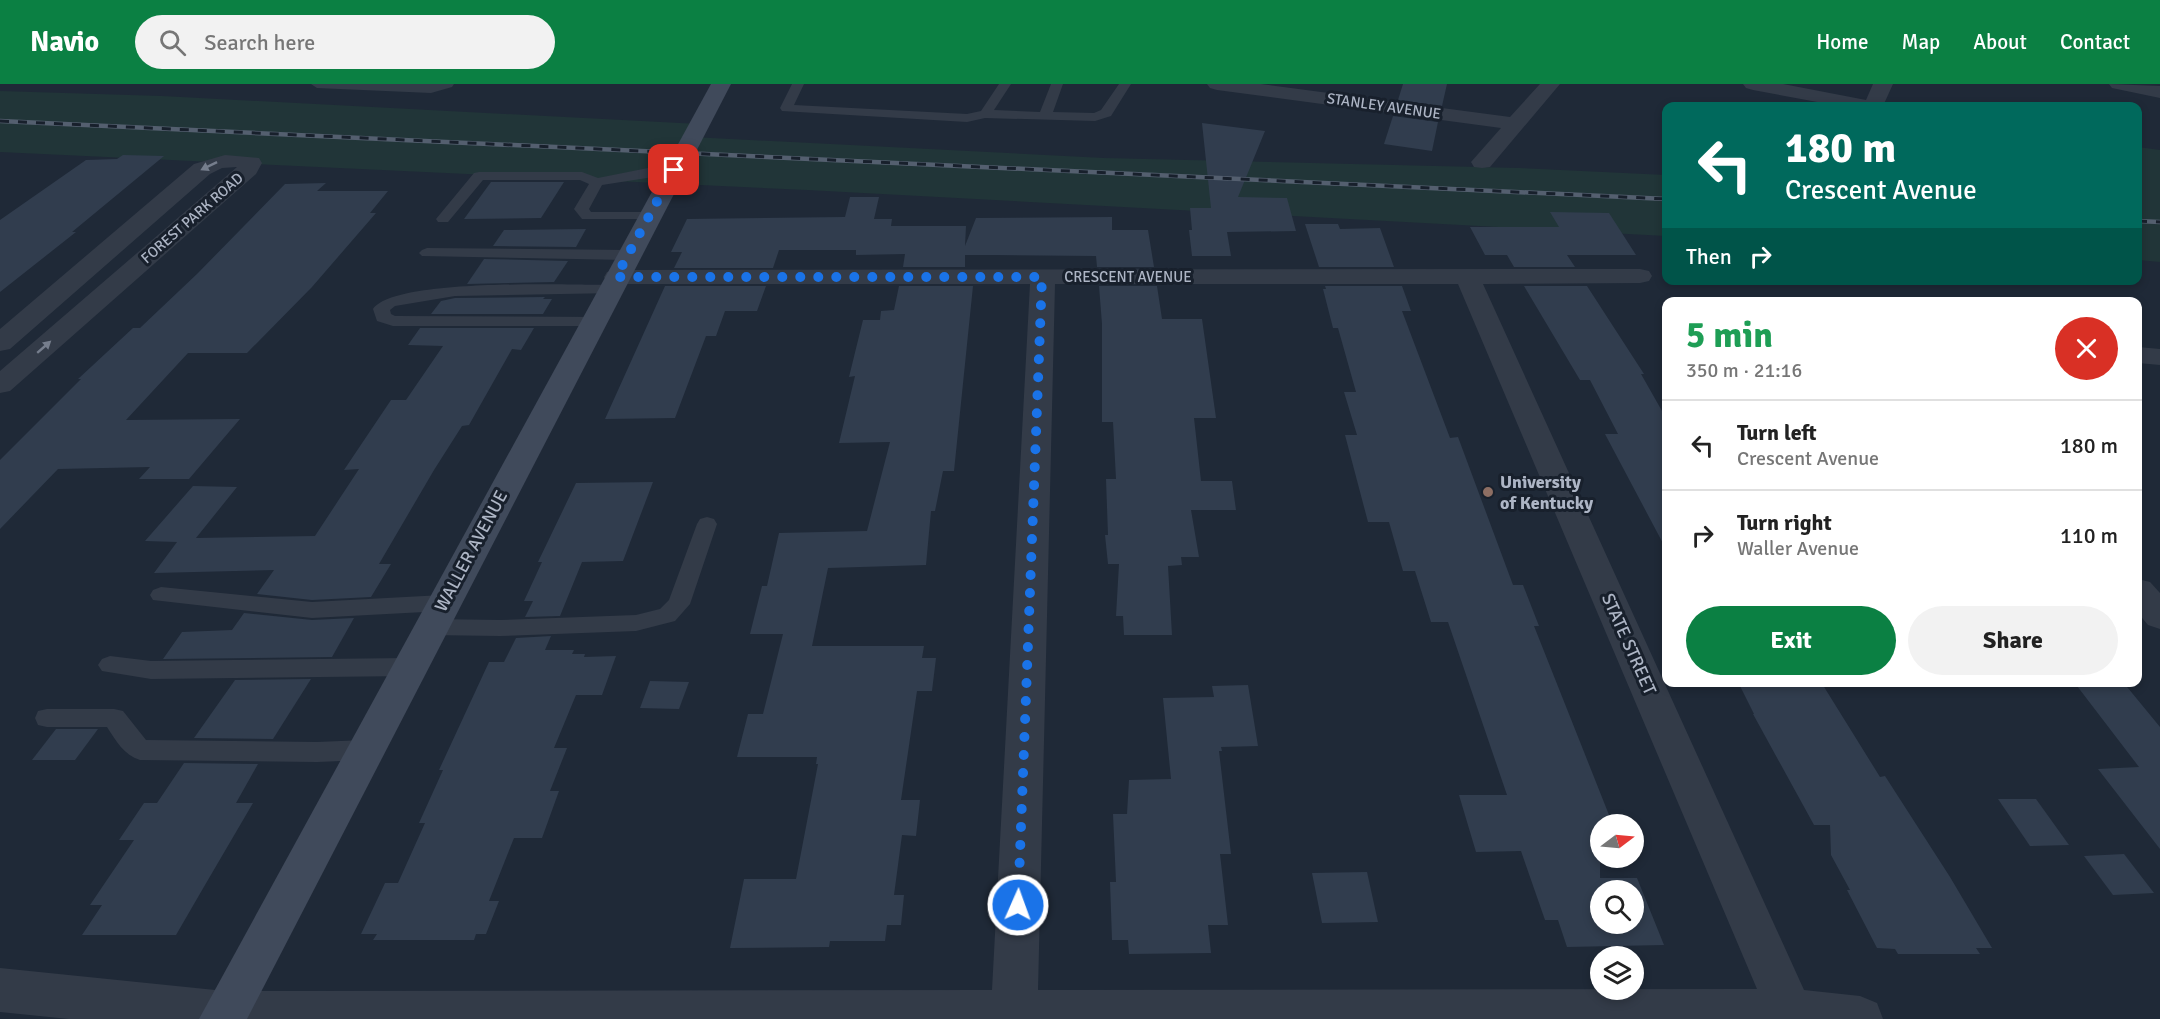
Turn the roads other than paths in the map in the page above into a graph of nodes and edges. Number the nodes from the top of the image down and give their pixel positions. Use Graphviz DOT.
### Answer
graph roads {
  1 [pos="317,84"];
  2 [pos="448,84"];
  3 [pos="721,84"];
  4 [pos="798,84"];
  5 [pos="1005,84"];
  6 [pos="1057,84"];
  7 [pos="1125,84"];
  8 [pos="1217,84"];
  9 [pos="1550,84"];
  10 [pos="1754,84"];
  11 [pos="1883,84"];
  12 [pos="2119,84"];
  13 [pos="2160,92"];
  14 [pos="1846,102"];
  15 [pos="1875,102"];
  16 [pos="985,114"];
  17 [pos="1045,116"];
  18 [pos="1516,124"];
  19 [pos="1482,162"];
  20 [pos="674,170"];
  21 [pos="597,182"];
  22 [pos="649,215"];
  23 [pos="443,219"];
  24 [pos="427,254"];
  25 [pos="618,274"];
  26 [pos="1640,276"];
  27 [pos="1042,277"];
  28 [pos="1468,277"];
  29 [pos="593,321"];
  30 [pos="0,343"];
  31 [pos="2142,355"];
  32 [pos="2160,357"];
  33 [pos="0,385"];
  34 [pos="707,524"];
  35 [pos="161,595"];
  36 [pos="2142,596"];
  37 [pos="437,615"];
  38 [pos="2160,616"];
  39 [pos="110,665"];
  40 [pos="409,667"];
  41 [pos="47,718"];
  42 [pos="364,750"];
  43 [pos="0,990"];
  44 [pos="1014,1011"];
  45 [pos="1790,1011"];
  46 [pos="223,1016"];
  47 [pos="1860,1019"];
  1 -- 2 [label="lane"];
  3 -- 20 [label="main road, WALLER AVENUE"];
  4 -- 16 [label="lane"];
  5 -- 16 [label="lane"];
  6 -- 17 [label="lane"];
  7 -- 17 [label="lane"];
  8 -- 18 [label="street, STANLEY AVENUE"];
  9 -- 18 [label="street"];
  10 -- 14 [label="street"];
  11 -- 15 [label="street"];
  12 -- 13 [label="street"];
  16 -- 17 [label="lane"];
  18 -- 19 [label="street"];
  20 -- 21 [label="lane"];
  20 -- 22 [label="main road, WALLER AVENUE"];
  21 -- 22 [label="lane"];
  21 -- 23 [label="lane"];
  22 -- 25 [label="main road, WALLER AVENUE"];
  24 -- 25 [label="lane"];
  25 -- 27 [label="street, CRESCENT AVENUE"];
  25 -- 29 [label="main road, WALLER AVENUE"];
  25 -- 29 [label="lane"];
  26 -- 28 [label="street, CRESCENT AVENUE"];
  27 -- 28 [label="street, CRESCENT AVENUE"];
  27 -- 44 [label="street"];
  28 -- 45 [label="street, STATE STREET"];
  29 -- 37 [label="main road, WALLER AVENUE"];
  33 -- 30 [label="street, FOREST PARK ROAD, one-way"];
  31 -- 32 [label="street"];
  34 -- 37 [label="lane"];
  35 -- 37 [label="lane"];
  36 -- 38 [label="street"];
  37 -- 40 [label="main road, WALLER AVENUE"];
  39 -- 40 [label="lane"];
  40 -- 42 [label="main road, WALLER AVENUE"];
  41 -- 42 [label="lane"];
  42 -- 46 [label="main road, WALLER AVENUE"];
  43 -- 46 [label="street"];
  44 -- 45 [label="street"];
  44 -- 46 [label="street"];
  45 -- 47 [label="street"];
}
